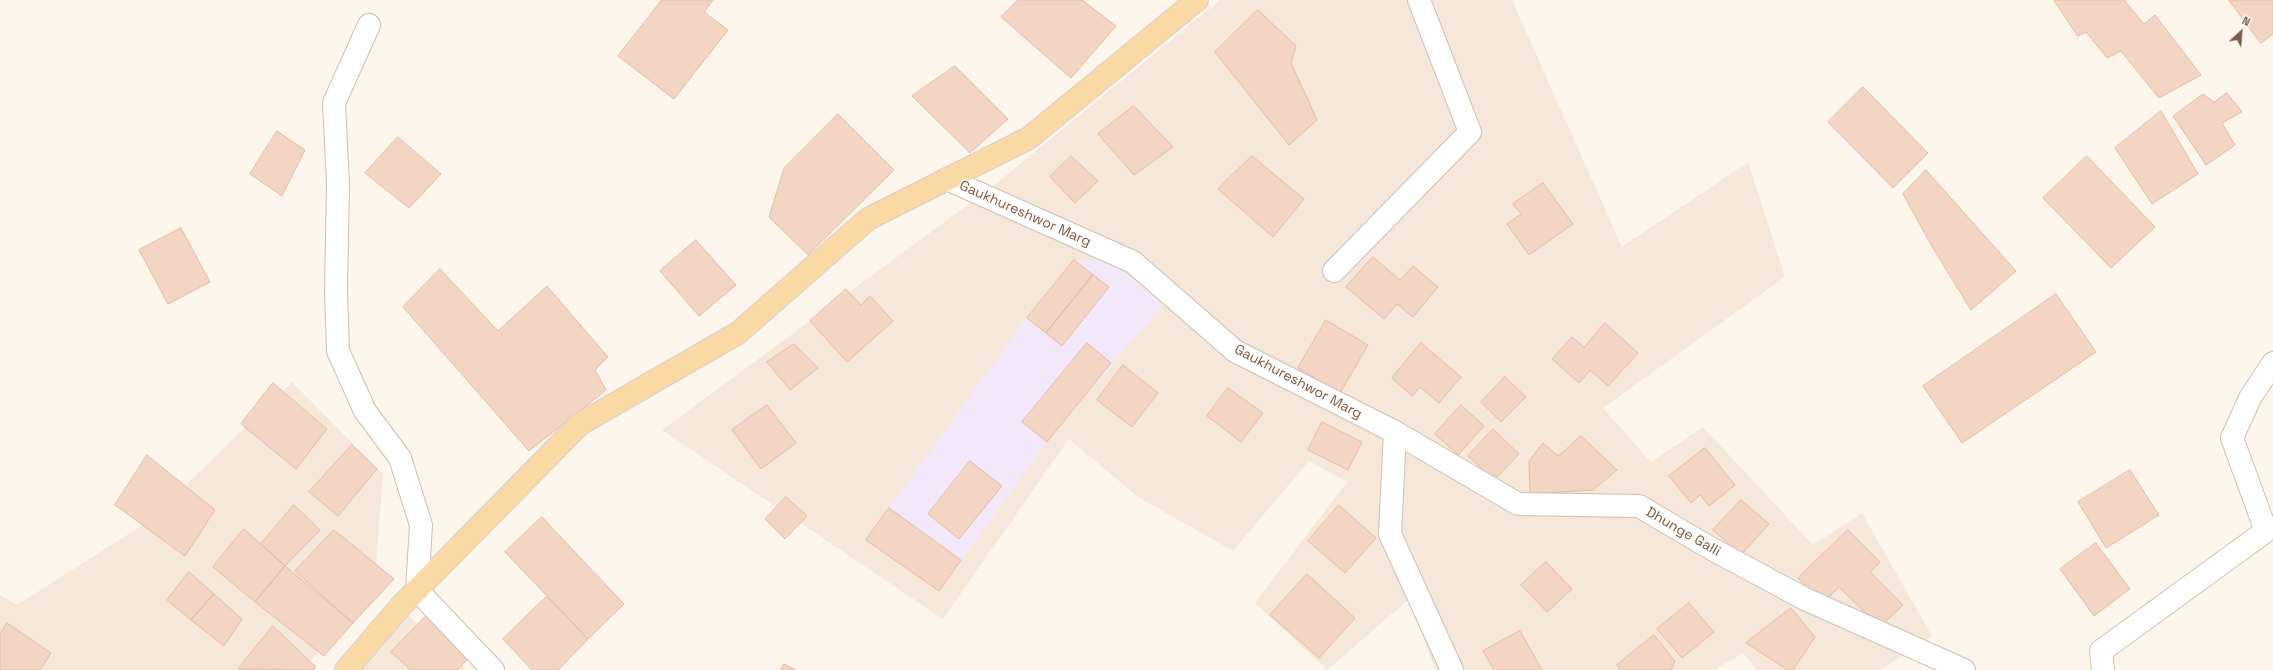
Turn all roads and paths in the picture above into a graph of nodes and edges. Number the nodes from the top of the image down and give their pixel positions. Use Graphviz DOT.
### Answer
graph roads {
  1 [pos="1196,0"];
  2 [pos="1419,0"];
  3 [pos="369,25"];
  4 [pos="947,179"];
  5 [pos="1334,271"];
  6 [pos="2273,363"];
  7 [pos="1395,432"];
  8 [pos="417,590"];
  9 [pos="346,670"];
  10 [pos="493,670"];
  11 [pos="1452,670"];
  12 [pos="1964,670"];
  13 [pos="2102,670"];
  1 -- 4 [label="main road"];
  2 -- 5 [label="street"];
  3 -- 8 [label="street"];
  4 -- 7 [label="street, Gaukhureshwor Marg"];
  4 -- 8 [label="main road"];
  6 -- 13 [label="street"];
  7 -- 11 [label="street"];
  7 -- 12 [label="street, Dhunge Galli"];
  8 -- 9 [label="main road"];
  8 -- 10 [label="street"];
}
